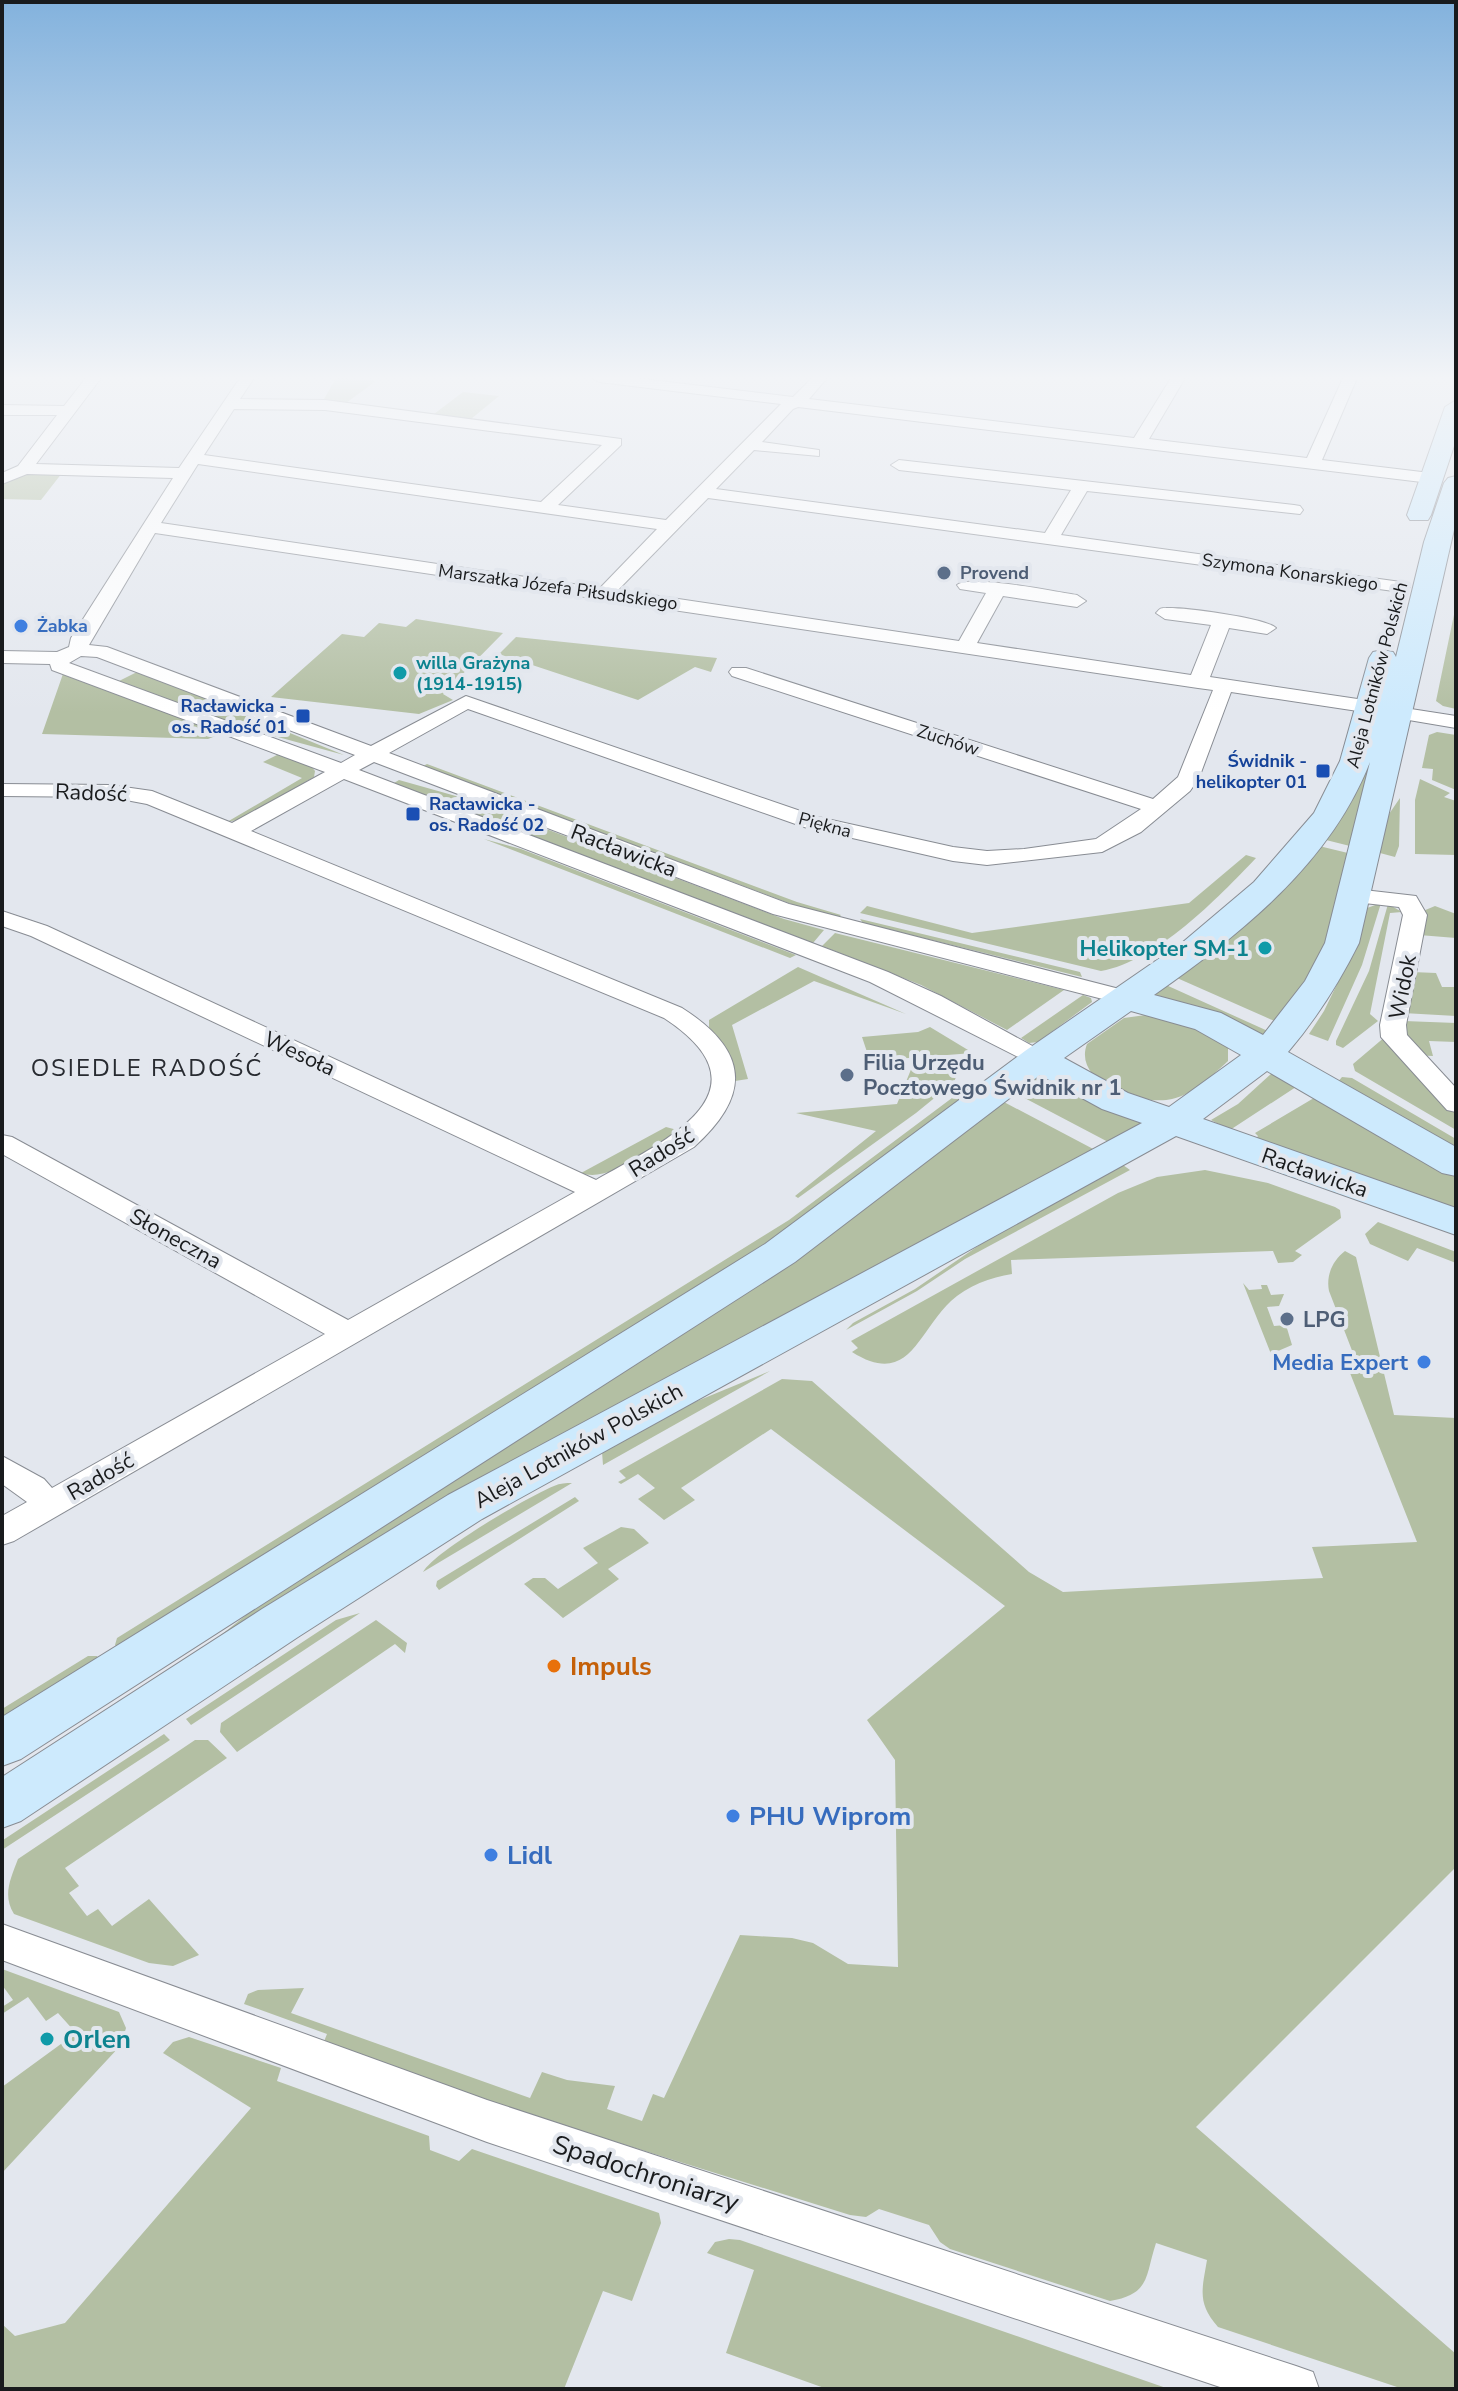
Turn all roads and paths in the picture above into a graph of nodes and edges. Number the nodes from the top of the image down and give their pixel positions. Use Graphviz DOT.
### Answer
graph roads {
  1 [pos="174,490"];
  2 [pos="392,490"];
  3 [pos="565,490"];
  4 [pos="706,490"];
  5 [pos="1079,490"];
  6 [pos="1105,490"];
  7 [pos="1444,490"];
  8 [pos="1446,490"];
  9 [pos="704,492"];
  10 [pos="545,508"];
  11 [pos="1294,510"];
  12 [pos="670,526"];
  13 [pos="150,527"];
  14 [pos="1050,539"];
  15 [pos="966,585"];
  16 [pos="1401,587"];
  17 [pos="998,589"];
  18 [pos="605,593"];
  19 [pos="1077,601"];
  20 [pos="1165,613"];
  21 [pos="1222,621"];
  22 [pos="1267,628"];
  23 [pos="965,647"];
  24 [pos="69,654"];
  25 [pos="2,657"];
  26 [pos="134,663"];
  27 [pos="739,672"];
  28 [pos="95,679"];
  29 [pos="1198,682"];
  30 [pos="1224,686"];
  31 [pos="1384,710"];
  32 [pos="1456,722"];
  33 [pos="370,755"];
  34 [pos="342,770"];
  35 [pos="2,790"];
  36 [pos="1158,808"];
  37 [pos="234,831"];
  38 [pos="1355,896"];
  39 [pos="2,918"];
  40 [pos="1126,998"];
  41 [pos="1265,1053"];
  42 [pos="1038,1059"];
  43 [pos="1456,1104"];
  44 [pos="1174,1121"];
  45 [pos="2,1143"];
  46 [pos="1456,1164"];
  47 [pos="597,1191"];
  48 [pos="1456,1222"];
  49 [pos="349,1334"];
  50 [pos="2,1468"];
  51 [pos="49,1505"];
  52 [pos="2,1532"];
  53 [pos="2,1744"];
  54 [pos="2,1805"];
  55 [pos="2,1942"];
  56 [pos="1296,2389"];
  1 -- 13 [label="street"];
  2 -- 10 [label="street"];
  3 -- 10 [label="street"];
  4 -- 9 [label="street"];
  5 -- 14 [label="street"];
  6 -- 11 [label="street"];
  7 -- 16 [label="street, Aleja Lotników Polskich"];
  8 -- 31 [label="street, Aleja Lotników Polskich"];
  9 -- 12 [label="street"];
  9 -- 14 [label="street, Szymona Konarskiego"];
  10 -- 12 [label="street"];
  12 -- 18 [label="street"];
  13 -- 18 [label="street, Marszałka Józefa Piłsudskiego"];
  13 -- 24 [label="street"];
  14 -- 16 [label="street, Szymona Konarskiego"];
  15 -- 17 [label="street"];
  16 -- 31 [label="street, Aleja Lotników Polskich"];
  17 -- 19 [label="street"];
  17 -- 23 [label="street"];
  18 -- 23 [label="street, Marszałka Józefa Piłsudskiego"];
  20 -- 21 [label="street"];
  21 -- 22 [label="street"];
  21 -- 29 [label="street"];
  23 -- 29 [label="street, Marszałka Józefa Piłsudskiego"];
  24 -- 25 [label="street"];
  24 -- 26 [label="street, Racławicka"];
  24 -- 28 [label="street, Racławicka"];
  26 -- 28 [label="street"];
  26 -- 33 [label="street, Racławicka"];
  27 -- 36 [label="street, Zuchów"];
  28 -- 34 [label="street, Racławicka"];
  29 -- 30 [label="street, Marszałka Józefa Piłsudskiego"];
  30 -- 31 [label="street, Marszałka Józefa Piłsudskiego"];
  30 -- 36 [label="street, Piękna"];
  31 -- 32 [label="street, Marszałka Józefa Piłsudskiego"];
  31 -- 38 [label="street, Aleja Lotników Polskich"];
  31 -- 40 [label="street, Aleja Lotników Polskich"];
  33 -- 34 [label="street, Piękna"];
  33 -- 36 [label="street, Piękna"];
  33 -- 40 [label="street, Racławicka"];
  34 -- 37 [label="street, Piękna"];
  34 -- 42 [label="street, Racławicka"];
  35 -- 37 [label="street, Radość"];
  37 -- 47 [label="street, Radość"];
  38 -- 41 [label="street, Aleja Lotników Polskich"];
  38 -- 43 [label="street, Widok"];
  39 -- 47 [label="street, Wesoła"];
  40 -- 41 [label="street"];
  40 -- 42 [label="street, Aleja Lotników Polskich"];
  41 -- 44 [label="street, Aleja Lotników Polskich"];
  41 -- 46 [label="street"];
  42 -- 44 [label="street, Racławicka"];
  42 -- 53 [label="street"];
  44 -- 48 [label="street, Racławicka"];
  44 -- 54 [label="street, Aleja Lotników Polskich"];
  45 -- 49 [label="street, Słoneczna"];
  47 -- 49 [label="street, Radość"];
  49 -- 51 [label="street, Radość"];
  50 -- 51 [label="street"];
  51 -- 52 [label="street, Radość"];
  55 -- 56 [label="street, Spadochroniarzy"];
}
